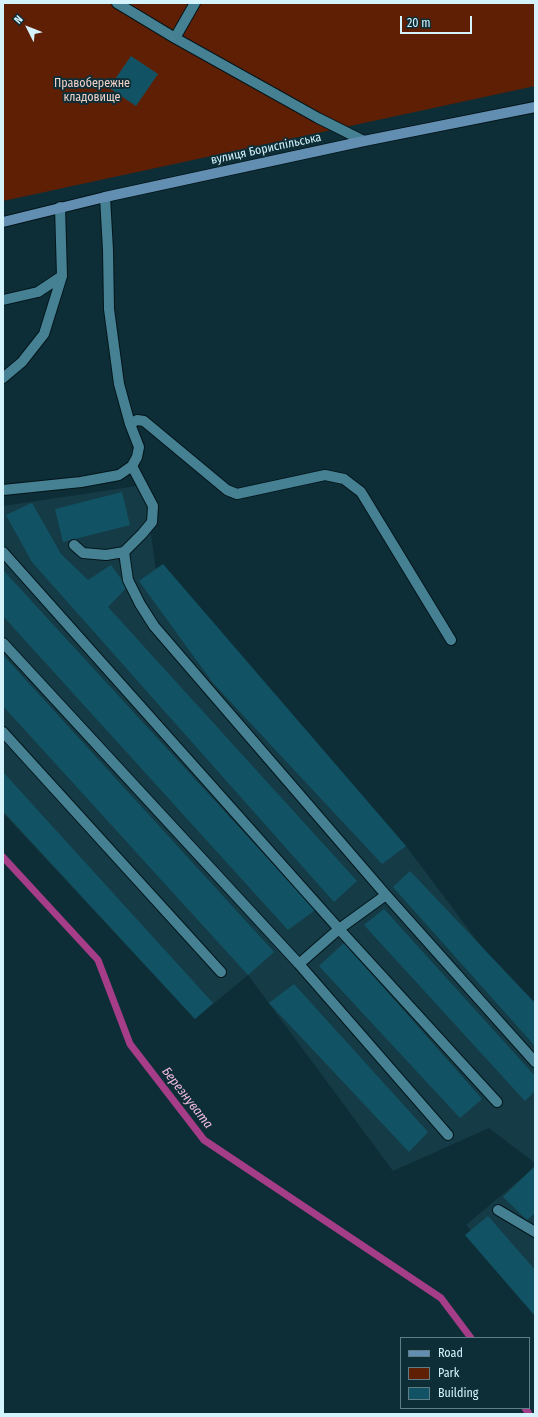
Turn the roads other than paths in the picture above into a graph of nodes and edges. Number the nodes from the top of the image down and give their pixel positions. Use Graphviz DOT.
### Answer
graph roads {
  1 [pos="117,3"];
  2 [pos="195,3"];
  3 [pos="175,38"];
  4 [pos="535,106"];
  5 [pos="364,141"];
  6 [pos="104,197"];
  7 [pos="60,207"];
  8 [pos="3,222"];
  9 [pos="62,276"];
  10 [pos="3,300"];
  11 [pos="3,378"];
  12 [pos="130,424"];
  13 [pos="132,466"];
  14 [pos="3,490"];
  15 [pos="74,545"];
  16 [pos="3,552"];
  17 [pos="124,552"];
  18 [pos="451,640"];
  19 [pos="3,644"];
  20 [pos="3,732"];
  21 [pos="386,895"];
  22 [pos="339,929"];
  23 [pos="299,964"];
  24 [pos="221,972"];
  25 [pos="535,1062"];
  26 [pos="497,1102"];
  27 [pos="448,1135"];
  28 [pos="498,1210"];
  29 [pos="535,1232"];
  1 -- 3 [label="lane"];
  2 -- 3 [label="lane"];
  3 -- 5 [label="lane"];
  4 -- 5 [label="main road, вулиця Бориспільська"];
  5 -- 6 [label="main road, вулиця Бориспільська"];
  6 -- 7 [label="main road, вулиця Бориспільська"];
  6 -- 12 [label="lane"];
  7 -- 8 [label="main road, вулиця Бориспільська"];
  7 -- 9 [label="lane"];
  9 -- 10 [label="lane"];
  9 -- 11 [label="lane"];
  12 -- 13 [label="lane"];
  12 -- 18 [label="lane"];
  13 -- 14 [label="lane"];
  13 -- 17 [label="lane"];
  15 -- 17 [label="lane"];
  16 -- 22 [label="lane"];
  17 -- 21 [label="lane"];
  19 -- 23 [label="lane"];
  20 -- 24 [label="lane"];
  21 -- 22 [label="lane"];
  21 -- 25 [label="lane"];
  22 -- 23 [label="lane"];
  22 -- 26 [label="lane"];
  23 -- 27 [label="lane"];
  28 -- 29 [label="lane"];
}
